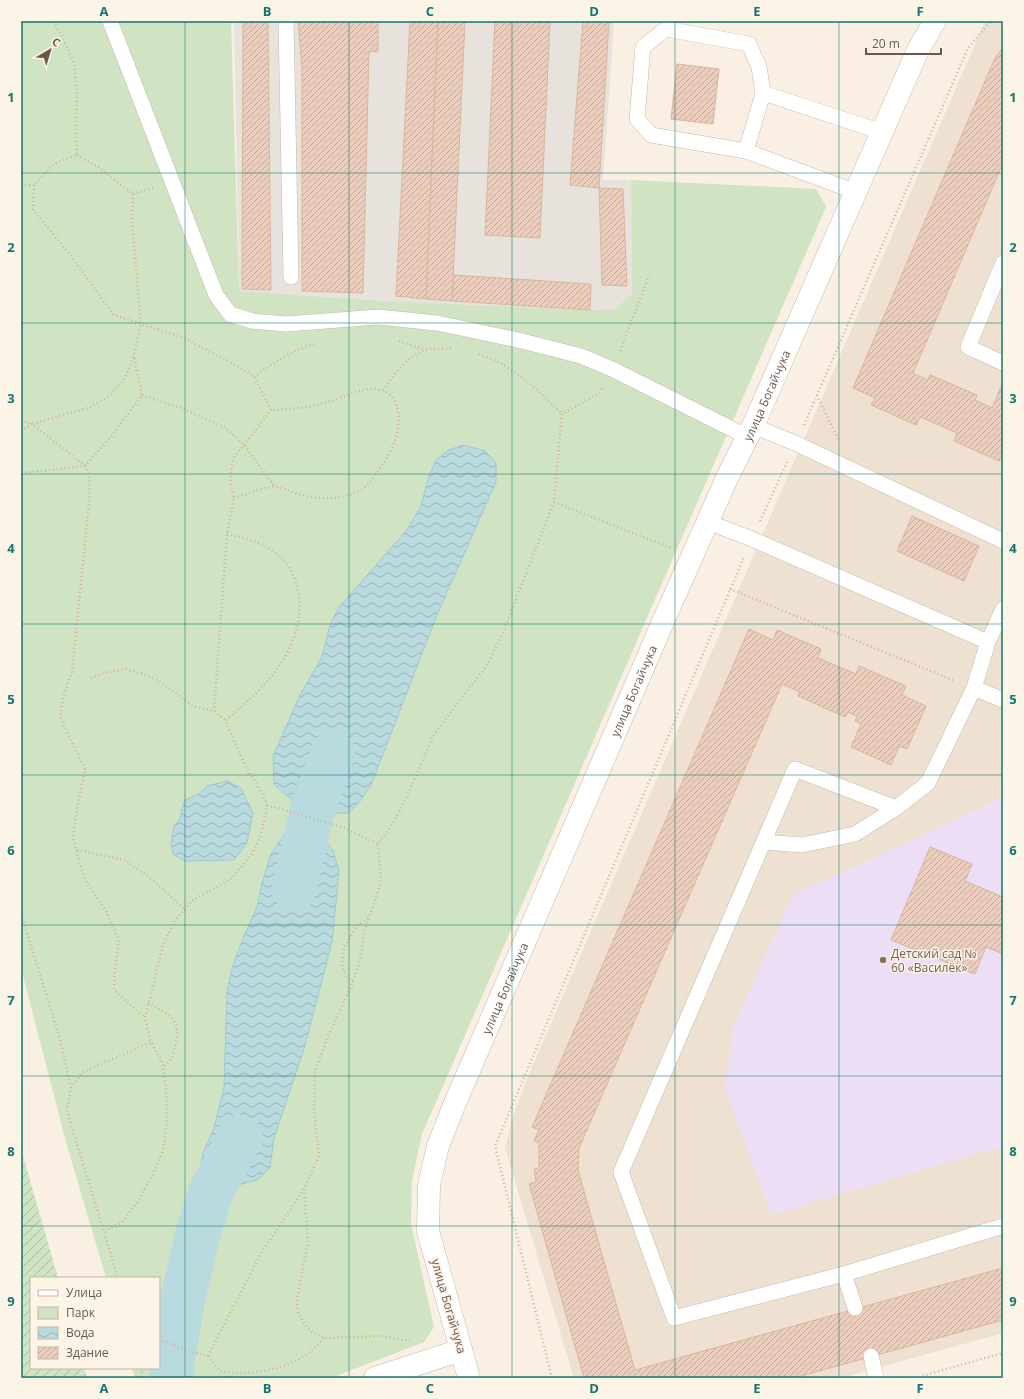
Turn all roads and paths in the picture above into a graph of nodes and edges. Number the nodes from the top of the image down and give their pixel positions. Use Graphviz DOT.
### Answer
graph roads {
  1 [pos="53,21"];
  2 [pos="110,21"];
  3 [pos="286,21"];
  4 [pos="935,21"];
  5 [pos="992,21"];
  6 [pos="763,93"];
  7 [pos="882,132"];
  8 [pos="746,151"];
  9 [pos="77,155"];
  10 [pos="34,185"];
  11 [pos="21,186"];
  12 [pos="856,192"];
  13 [pos="1003,263"];
  14 [pos="649,276"];
  15 [pos="292,277"];
  16 [pos="141,324"];
  17 [pos="396,340"];
  18 [pos="320,343"];
  19 [pos="453,348"];
  20 [pos="426,350"];
  21 [pos="474,352"];
  22 [pos="134,356"];
  23 [pos="1003,363"];
  24 [pos="612,369"];
  25 [pos="254,377"];
  26 [pos="382,390"];
  27 [pos="142,395"];
  28 [pos="816,395"];
  29 [pos="271,410"];
  30 [pos="562,414"];
  31 [pos="21,421"];
  32 [pos="32,424"];
  33 [pos="21,431"];
  34 [pos="751,432"];
  35 [pos="796,444"];
  36 [pos="244,445"];
  37 [pos="85,466"];
  38 [pos="852,470"];
  39 [pos="21,473"];
  40 [pos="275,487"];
  41 [pos="234,498"];
  42 [pos="554,502"];
  43 [pos="708,522"];
  44 [pos="227,534"];
  45 [pos="752,539"];
  46 [pos="1003,541"];
  47 [pos="677,551"];
  48 [pos="730,589"];
  49 [pos="1003,609"];
  50 [pos="988,642"];
  51 [pos="91,678"];
  52 [pos="974,688"];
  53 [pos="1003,700"];
  54 [pos="214,711"];
  55 [pos="226,720"];
  56 [pos="267,806"];
  57 [pos="896,808"];
  58 [pos="764,842"];
  59 [pos="378,844"];
  60 [pos="77,850"];
  61 [pos="184,909"];
  62 [pos="21,914"];
  63 [pos="370,916"];
  64 [pos="352,981"];
  65 [pos="148,1003"];
  66 [pos="145,1018"];
  67 [pos="151,1042"];
  68 [pos="162,1067"];
  69 [pos="71,1088"];
  70 [pos="304,1189"];
  71 [pos="1003,1226"];
  72 [pos="105,1231"];
  73 [pos="844,1274"];
  74 [pos="118,1277"];
  75 [pos="855,1308"];
  76 [pos="324,1338"];
  77 [pos="160,1339"];
  78 [pos="461,1350"];
  79 [pos="1003,1353"];
  80 [pos="208,1356"];
  81 [pos="871,1356"];
  82 [pos="432,1359"];
  83 [pos="375,1378"];
  84 [pos="469,1378"];
  85 [pos="552,1378"];
  86 [pos="876,1378"];
  87 [pos="915,1378"];
  1 -- 9 [label="path"];
  2 -- 24 [label="lane"];
  3 -- 15 [label="lane"];
  4 -- 7 [label="street, улица Богайчука"];
  5 -- 28 [label="path"];
  6 -- 7 [label="lane"];
  6 -- 8 [label="lane"];
  6 -- 8 [label="lane"];
  7 -- 12 [label="street, улица Богайчука"];
  8 -- 12 [label="lane"];
  9 -- 10 [label="path"];
  9 -- 16 [label="path"];
  10 -- 11 [label="path"];
  10 -- 16 [label="path"];
  12 -- 34 [label="street, улица Богайчука"];
  13 -- 23 [label="lane"];
  14 -- 24 [label="path"];
  16 -- 22 [label="path"];
  16 -- 25 [label="path"];
  17 -- 20 [label="path"];
  18 -- 25 [label="path"];
  19 -- 20 [label="path"];
  20 -- 26 [label="path"];
  21 -- 30 [label="path"];
  22 -- 27 [label="path"];
  22 -- 32 [label="path"];
  24 -- 30 [label="path"];
  24 -- 34 [label="lane"];
  25 -- 29 [label="path"];
  26 -- 29 [label="path"];
  26 -- 40 [label="path"];
  27 -- 36 [label="path"];
  27 -- 37 [label="path"];
  28 -- 35 [label="path"];
  28 -- 38 [label="path"];
  29 -- 36 [label="path"];
  30 -- 42 [label="path"];
  31 -- 32 [label="path"];
  32 -- 33 [label="path"];
  32 -- 37 [label="path"];
  34 -- 35 [label="lane"];
  34 -- 43 [label="street, улица Богайчука"];
  35 -- 38 [label="lane"];
  35 -- 45 [label="path"];
  36 -- 40 [label="path"];
  36 -- 41 [label="path"];
  37 -- 39 [label="path"];
  37 -- 60 [label="path"];
  38 -- 46 [label="lane"];
  40 -- 41 [label="path"];
  41 -- 44 [label="path"];
  42 -- 47 [label="path"];
  42 -- 59 [label="path"];
  43 -- 45 [label="lane"];
  43 -- 78 [label="street, улица Богайчука"];
  44 -- 54 [label="path"];
  44 -- 55 [label="path"];
  45 -- 48 [label="path"];
  45 -- 50 [label="lane"];
  48 -- 52 [label="path"];
  48 -- 85 [label="path"];
  49 -- 50 [label="lane"];
  50 -- 52 [label="lane"];
  51 -- 54 [label="path"];
  52 -- 53 [label="lane"];
  52 -- 57 [label="lane"];
  54 -- 55 [label="path"];
  55 -- 56 [label="path"];
  56 -- 59 [label="path"];
  56 -- 61 [label="path"];
  57 -- 58 [label="lane"];
  57 -- 58 [label="lane"];
  58 -- 73 [label="lane"];
  59 -- 63 [label="path"];
  60 -- 61 [label="path"];
  60 -- 66 [label="path"];
  61 -- 65 [label="path"];
  62 -- 69 [label="path"];
  63 -- 64 [label="path"];
  63 -- 64 [label="path"];
  64 -- 70 [label="path"];
  65 -- 66 [label="path"];
  65 -- 68 [label="path"];
  66 -- 67 [label="path"];
  67 -- 68 [label="path"];
  67 -- 69 [label="path"];
  68 -- 72 [label="path"];
  69 -- 72 [label="path"];
  70 -- 76 [label="path"];
  70 -- 80 [label="path"];
  71 -- 73 [label="lane"];
  72 -- 74 [label="path"];
  73 -- 75 [label="lane"];
  76 -- 80 [label="path"];
  76 -- 82 [label="path"];
  77 -- 80 [label="path"];
  78 -- 82 [label="street"];
  78 -- 84 [label="street, улица Богайчука"];
  79 -- 87 [label="path"];
  81 -- 86 [label="lane"];
  82 -- 83 [label="street"];
}
